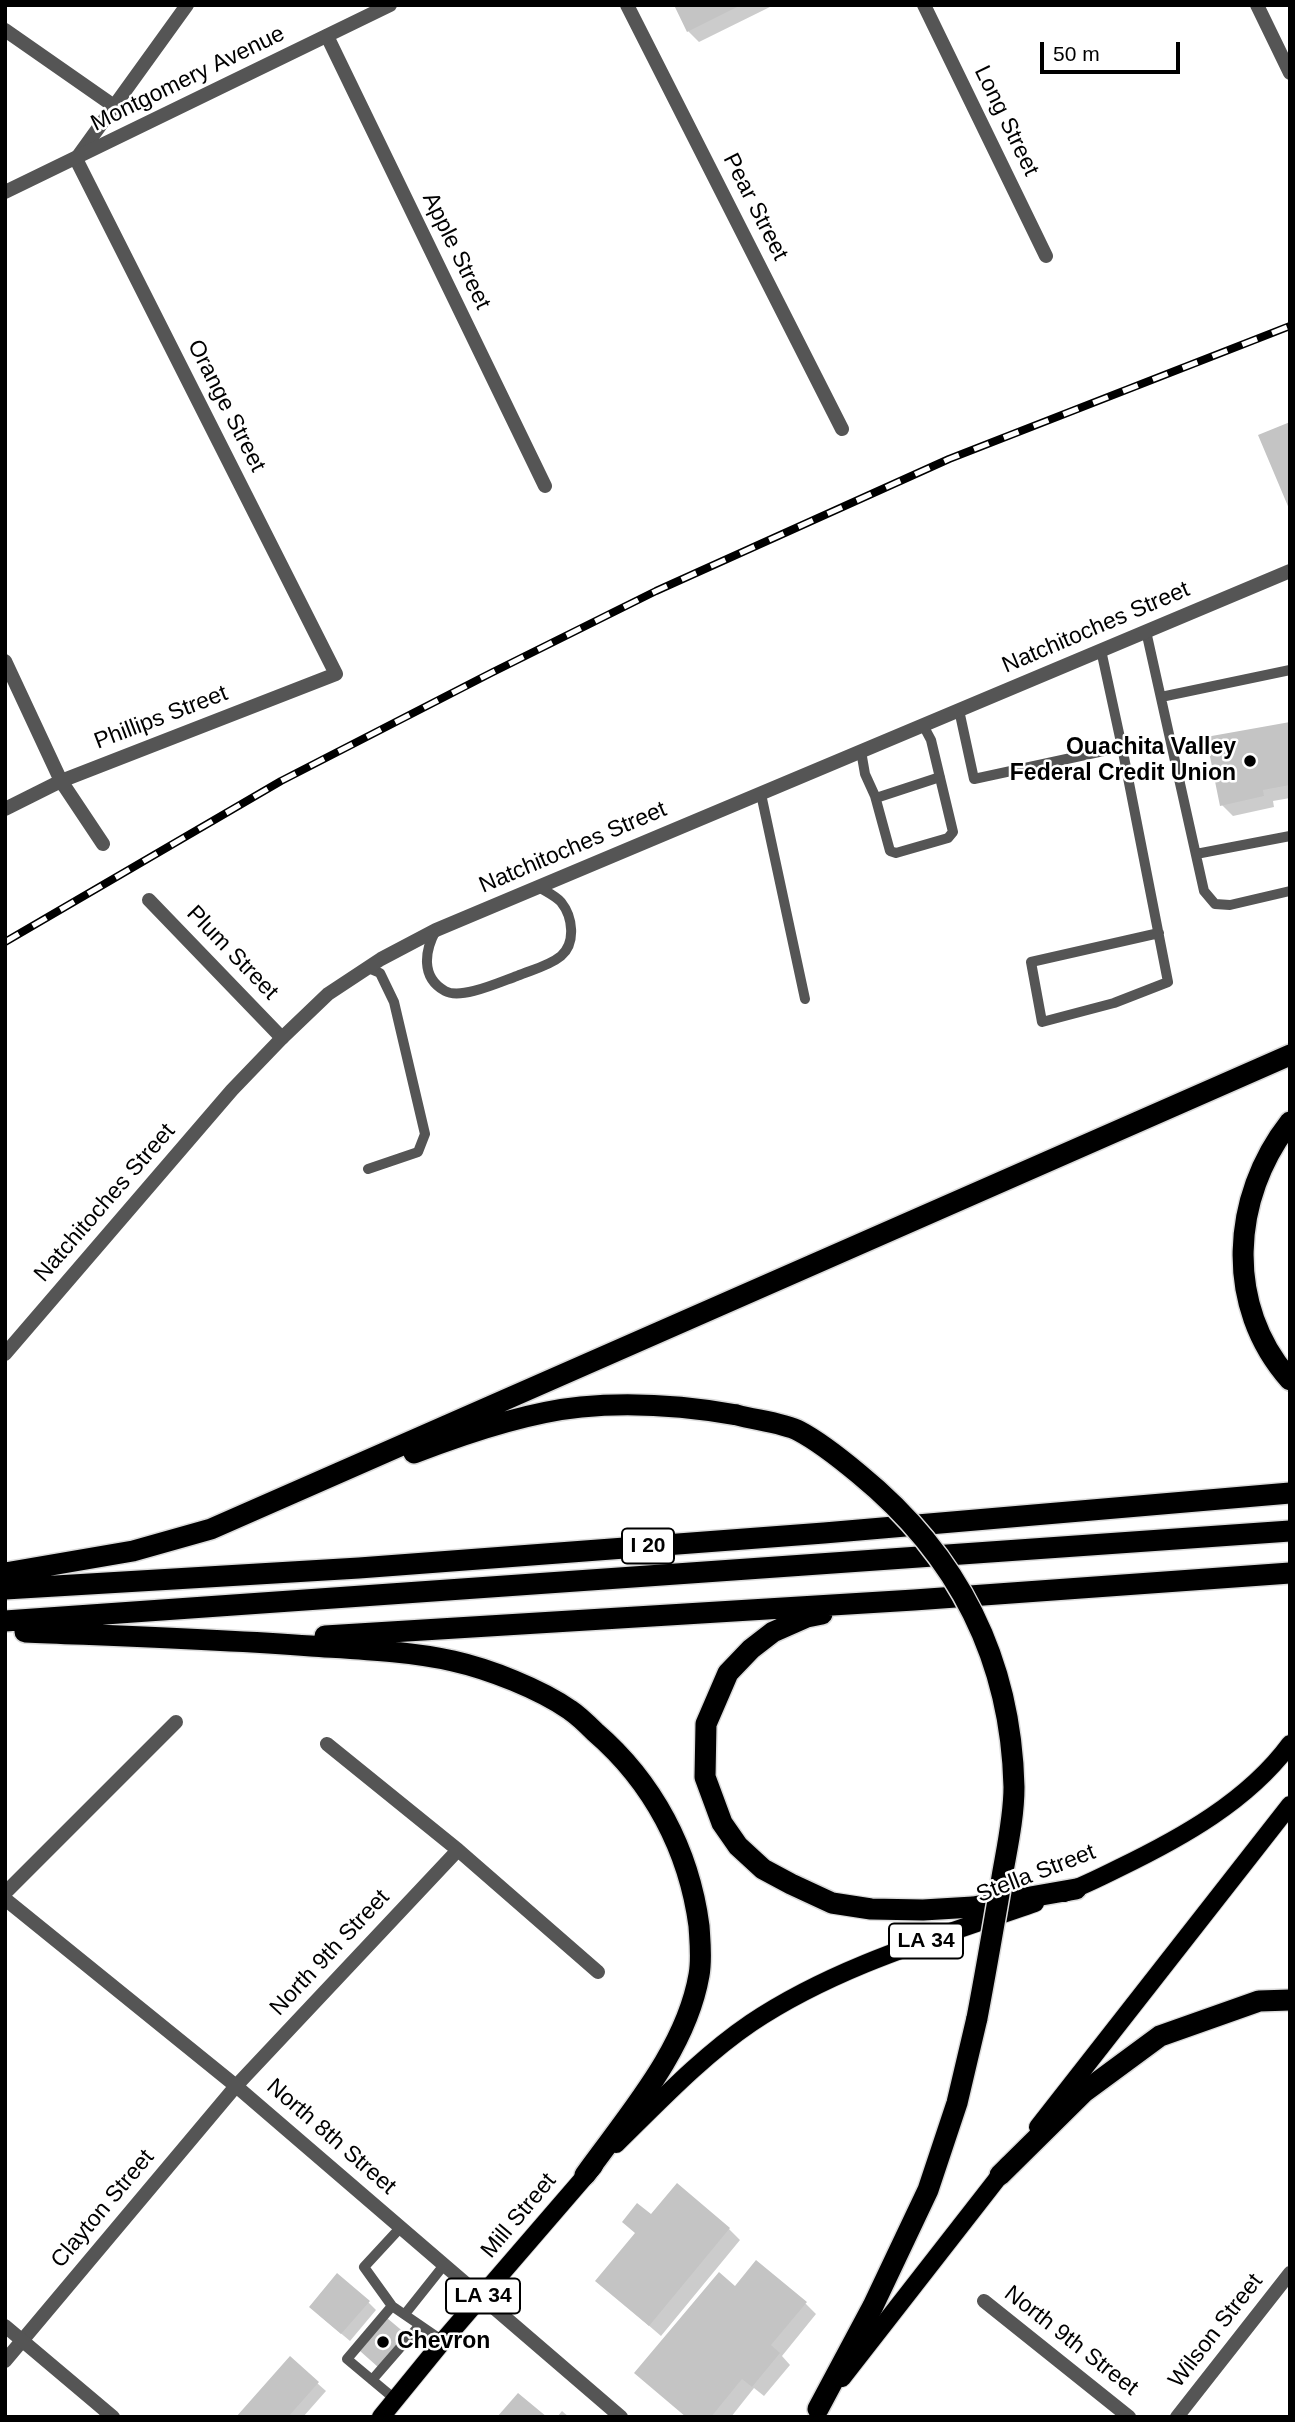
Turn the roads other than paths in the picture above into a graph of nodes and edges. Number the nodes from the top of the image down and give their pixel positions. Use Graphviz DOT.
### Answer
graph roads {
  1 [pos="187,5"];
  2 [pos="390,5"];
  3 [pos="627,5"];
  4 [pos="924,5"];
  5 [pos="1257,5"];
  6 [pos="5,30"];
  7 [pos="327,36"];
  8 [pos="1290,73"];
  9 [pos="114,106"];
  10 [pos="76,159"];
  11 [pos="5,192"];
  12 [pos="1046,256"];
  13 [pos="842,429"];
  14 [pos="545,486"];
  15 [pos="1290,571"];
  16 [pos="1146,631"];
  17 [pos="1101,650"];
  18 [pos="5,661"];
  19 [pos="1290,670"];
  20 [pos="336,674"];
  21 [pos="1161,697"];
  22 [pos="959,710"];
  23 [pos="923,725"];
  24 [pos="1122,747"];
  25 [pos="861,751"];
  26 [pos="940,778"];
  27 [pos="61,781"];
  28 [pos="761,794"];
  29 [pos="876,798"];
  30 [pos="5,809"];
  31 [pos="1290,836"];
  32 [pos="103,844"];
  33 [pos="1196,854"];
  34 [pos="539,887"];
  35 [pos="1290,891"];
  36 [pos="149,900"];
  37 [pos="436,930"];
  38 [pos="1159,933"];
  39 [pos="368,968"];
  40 [pos="805,999"];
  41 [pos="282,1038"];
  42 [pos="1290,1055"];
  43 [pos="1290,1122"];
  44 [pos="368,1169"];
  45 [pos="5,1354"];
  46 [pos="1290,1380"];
  47 [pos="1290,1493"];
  48 [pos="211,1529"];
  49 [pos="1290,1531"];
  50 [pos="5,1573"];
  51 [pos="1290,1573"];
  52 [pos="5,1589"];
  53 [pos="914,1601"];
  54 [pos="5,1621"];
  55 [pos="5,1631"];
  56 [pos="243,1641"];
  57 [pos="176,1722"];
  58 [pos="327,1744"];
  59 [pos="1290,1744"];
  60 [pos="1290,1805"];
  61 [pos="458,1850"];
  62 [pos="1076,1889"];
  63 [pos="5,1893"];
  64 [pos="5,1899"];
  65 [pos="598,1972"];
  66 [pos="1290,2000"];
  67 [pos="236,2086"];
  68 [pos="585,2175"];
  69 [pos="1000,2175"];
  70 [pos="401,2227"];
  71 [pos="444,2265"];
  72 [pos="1290,2273"];
  73 [pos="482,2297"];
  74 [pos="984,2301"];
  75 [pos="392,2306"];
  76 [pos="405,2314"];
  77 [pos="5,2326"];
  78 [pos="419,2326"];
  79 [pos="22,2341"];
  80 [pos="443,2341"];
  81 [pos="5,2361"];
  82 [pos="372,2380"];
  83 [pos="396,2400"];
  84 [pos="815,2413"];
  85 [pos="113,2417"];
  86 [pos="381,2417"];
  87 [pos="621,2417"];
  88 [pos="1129,2417"];
  89 [pos="1177,2417"];
  1 -- 9 [label="street"];
  2 -- 7 [label="street, Montgomery Avenue"];
  3 -- 13 [label="street, Pear Street"];
  4 -- 12 [label="street, Long Street"];
  5 -- 8 [label="street"];
  6 -- 9 [label="street"];
  7 -- 10 [label="street, Montgomery Avenue"];
  7 -- 14 [label="street, Apple Street"];
  9 -- 10 [label="street"];
  10 -- 11 [label="street, Montgomery Avenue"];
  10 -- 20 [label="street, Orange Street"];
  15 -- 16 [label="street, Natchitoches Street"];
  16 -- 17 [label="street, Natchitoches Street"];
  16 -- 21 [label="lane"];
  17 -- 22 [label="street, Natchitoches Street"];
  17 -- 24 [label="lane"];
  18 -- 27 [label="street"];
  19 -- 21 [label="lane"];
  20 -- 27 [label="street, Phillips Street"];
  21 -- 33 [label="lane"];
  22 -- 23 [label="street, Natchitoches Street"];
  22 -- 24 [label="lane"];
  23 -- 25 [label="street, Natchitoches Street"];
  23 -- 26 [label="lane"];
  24 -- 38 [label="lane"];
  25 -- 28 [label="street, Natchitoches Street"];
  25 -- 29 [label="lane"];
  26 -- 29 [label="lane"];
  26 -- 29 [label="lane"];
  27 -- 30 [label="street, Phillips Street"];
  27 -- 32 [label="street"];
  28 -- 34 [label="street, Natchitoches Street"];
  28 -- 40 [label="lane"];
  31 -- 33 [label="lane"];
  33 -- 35 [label="lane"];
  34 -- 37 [label="street, Natchitoches Street"];
  34 -- 37 [label="lane"];
  36 -- 41 [label="street, Plum Street"];
  37 -- 39 [label="street, Natchitoches Street"];
  38 -- 38 [label="lane"];
  39 -- 41 [label="street, Natchitoches Street"];
  39 -- 44 [label="lane"];
  41 -- 45 [label="street, Natchitoches Street"];
  42 -- 48 [label="highway"];
  43 -- 46 [label="highway"];
  47 -- 52 [label="highway, I 20"];
  48 -- 50 [label="highway"];
  48 -- 84 [label="highway, bridge"];
  49 -- 54 [label="highway, I 20"];
  51 -- 53 [label="highway"];
  53 -- 56 [label="highway"];
  53 -- 62 [label="highway"];
  55 -- 56 [label="highway"];
  56 -- 68 [label="highway"];
  57 -- 63 [label="street"];
  58 -- 61 [label="street"];
  59 -- 62 [label="main road, Stella Street / LA 34"];
  60 -- 69 [label="main road"];
  61 -- 65 [label="street"];
  61 -- 67 [label="street, North 9th Street"];
  62 -- 68 [label="main road, Stella Street / LA 34"];
  64 -- 67 [label="street, North 8th Street"];
  66 -- 69 [label="highway"];
  67 -- 70 [label="street, North 8th Street"];
  67 -- 79 [label="street, Clayton Street"];
  68 -- 73 [label="main road, Mill Street / LA 34"];
  69 -- 84 [label="main road"];
  70 -- 71 [label="street, North 8th Street"];
  70 -- 75 [label="lane"];
  71 -- 73 [label="street, North 8th Street"];
  71 -- 76 [label="lane"];
  72 -- 89 [label="street, Wilson Street"];
  73 -- 80 [label="main road, Mill Street / LA 34"];
  73 -- 87 [label="street, North 8th Street"];
  74 -- 88 [label="street, North 9th Street"];
  75 -- 76 [label="lane"];
  75 -- 82 [label="lane"];
  76 -- 78 [label="lane"];
  77 -- 79 [label="street"];
  78 -- 80 [label="lane"];
  78 -- 82 [label="lane"];
  79 -- 81 [label="street, Clayton Street"];
  79 -- 85 [label="street"];
  80 -- 83 [label="main road, Mill Street / LA 34"];
  82 -- 83 [label="lane"];
  83 -- 86 [label="main road, Mill Street / LA 34"];
}
